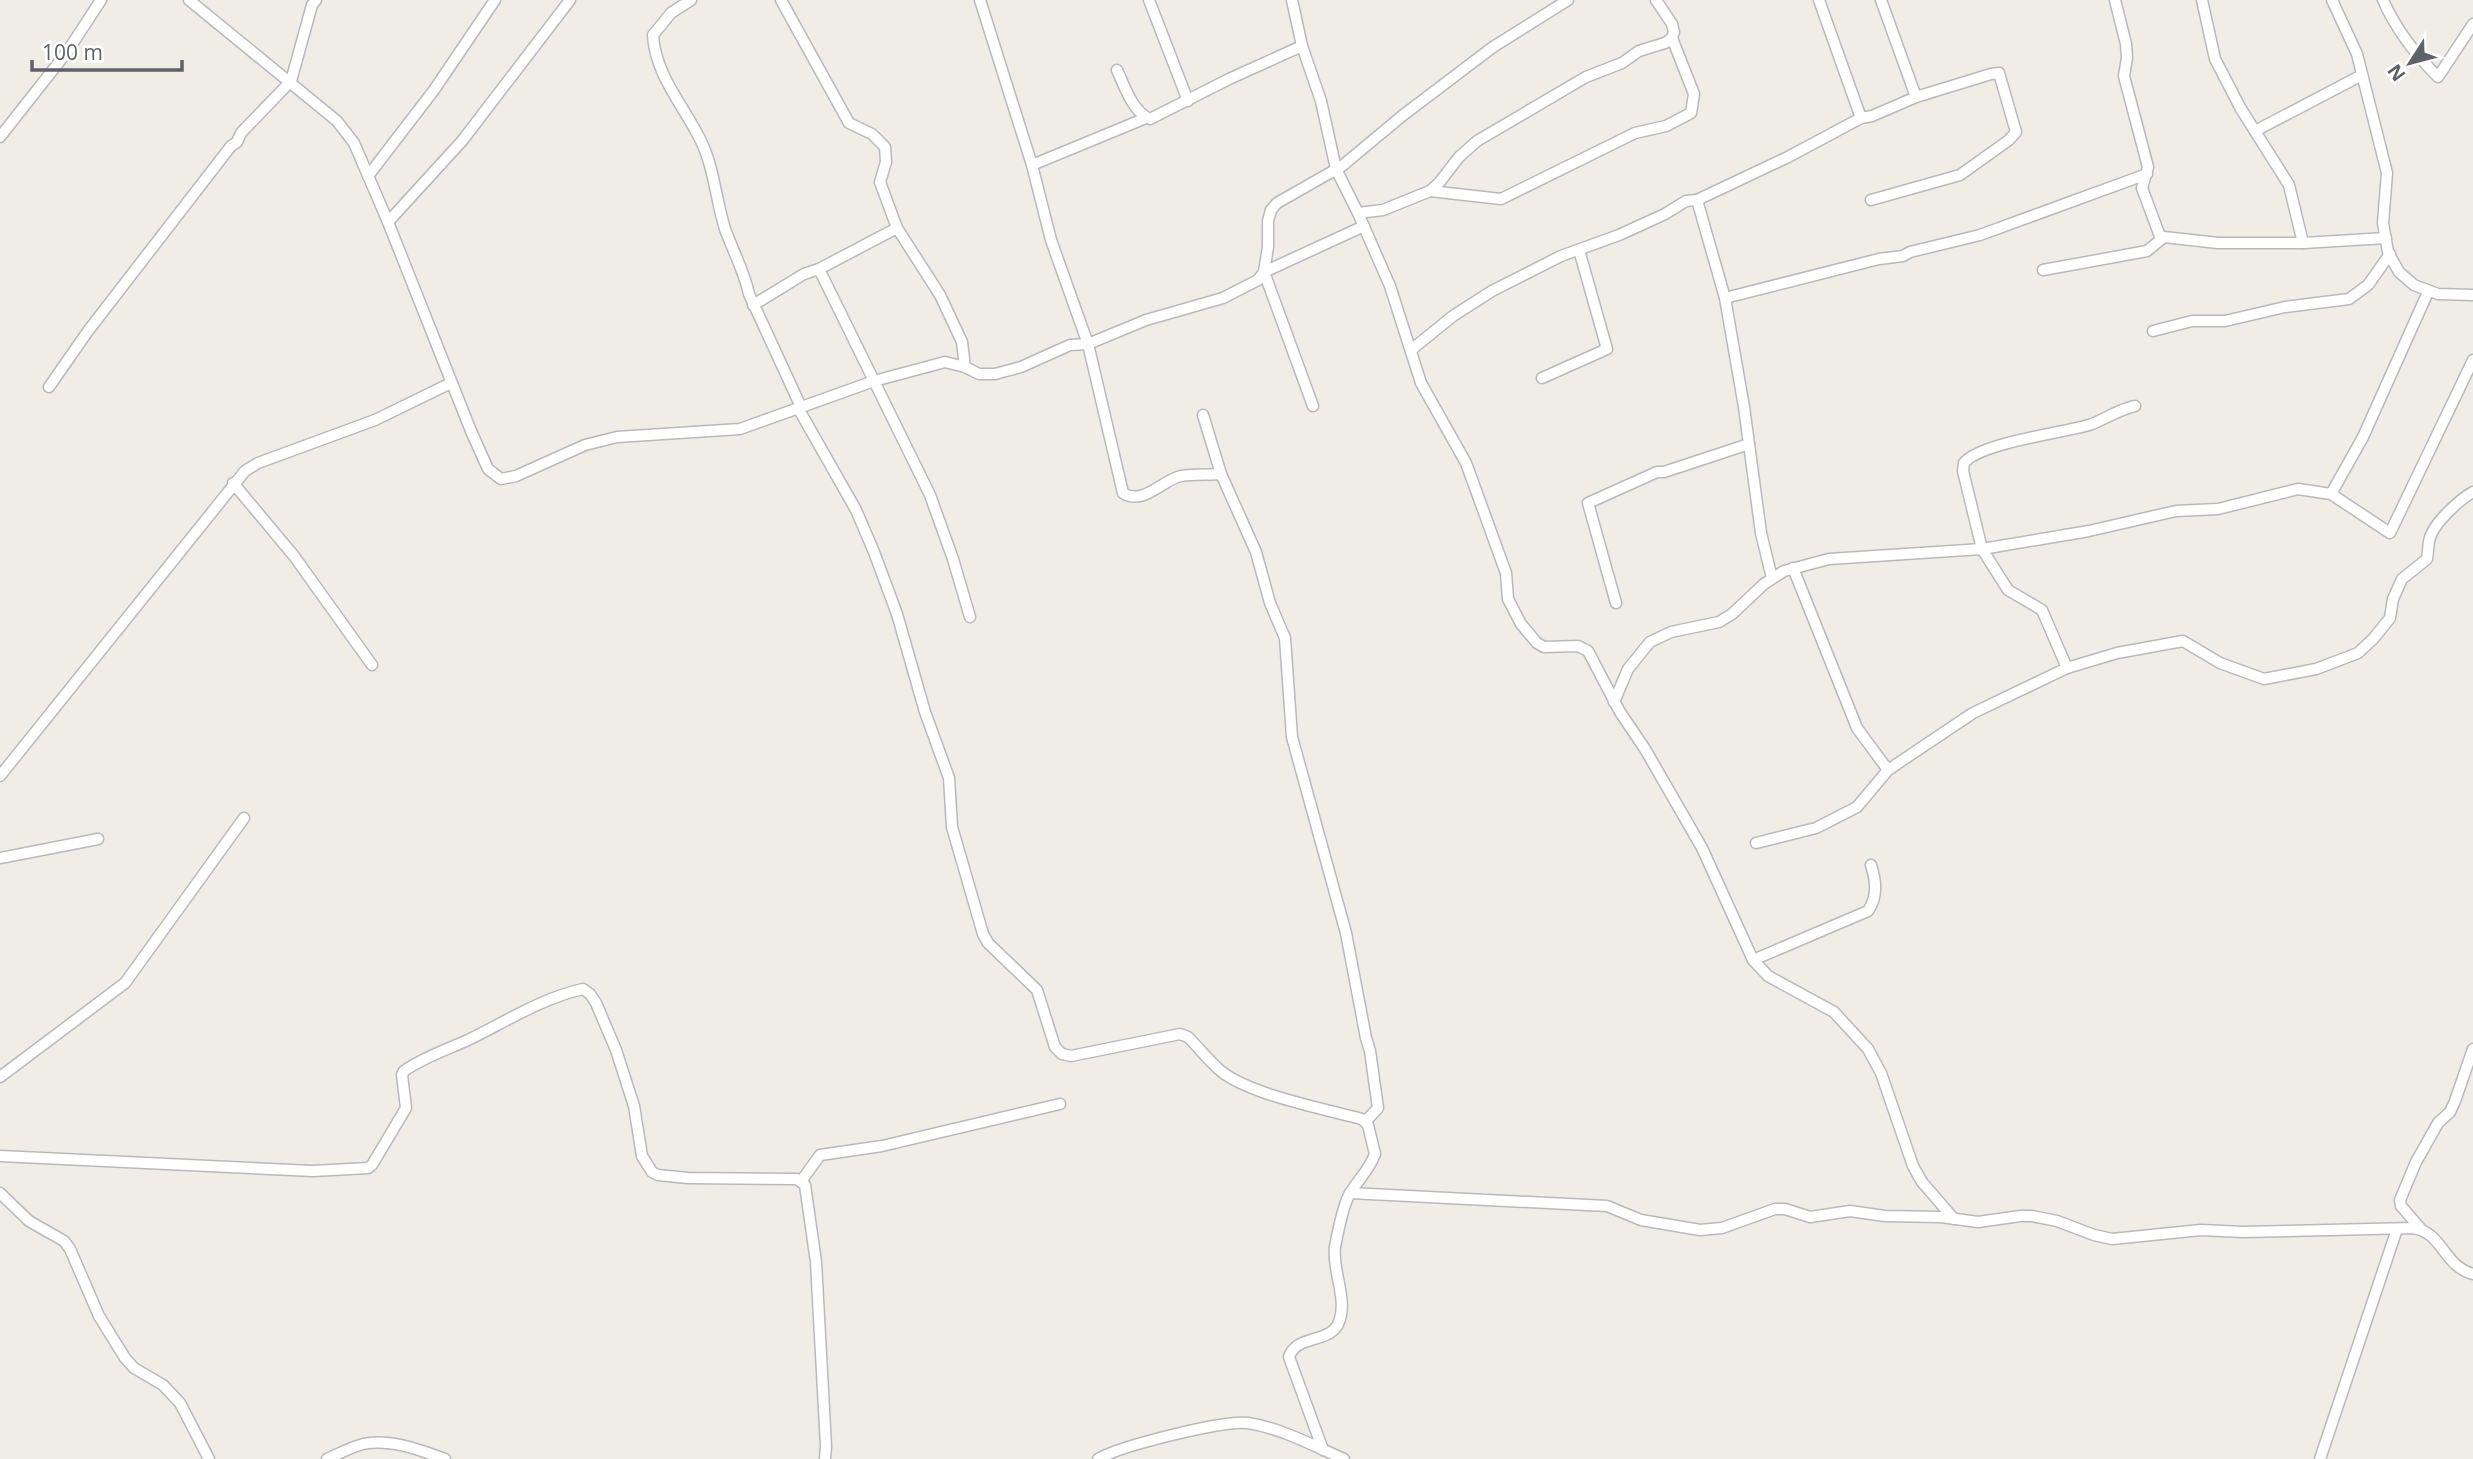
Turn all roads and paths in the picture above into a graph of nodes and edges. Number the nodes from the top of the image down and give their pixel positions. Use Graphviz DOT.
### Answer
graph roads {
  1 [pos="102,0"];
  2 [pos="189,0"];
  3 [pos="316,0"];
  4 [pos="495,0"];
  5 [pos="570,0"];
  6 [pos="691,0"];
  7 [pos="782,0"];
  8 [pos="981,0"];
  9 [pos="1149,0"];
  10 [pos="1292,0"];
  11 [pos="1569,0"];
  12 [pos="1656,0"];
  13 [pos="1819,0"];
  14 [pos="1881,0"];
  15 [pos="2115,0"];
  16 [pos="2202,0"];
  17 [pos="2332,0"];
  18 [pos="2383,0"];
  19 [pos="2473,24"];
  20 [pos="1672,38"];
  21 [pos="1302,46"];
  22 [pos="1116,70"];
  23 [pos="2362,75"];
  24 [pos="291,81"];
  25 [pos="1916,97"];
  26 [pos="1188,101"];
  27 [pos="1146,118"];
  28 [pos="1860,118"];
  29 [pos="2255,131"];
  30 [pos="0,137"];
  31 [pos="1032,165"];
  32 [pos="1336,169"];
  33 [pos="2147,174"];
  34 [pos="368,176"];
  35 [pos="1430,191"];
  36 [pos="1697,200"];
  37 [pos="1871,200"];
  38 [pos="1358,213"];
  39 [pos="388,222"];
  40 [pos="1364,226"];
  41 [pos="897,228"];
  42 [pos="2386,238"];
  43 [pos="2161,239"];
  44 [pos="2302,243"];
  45 [pos="1579,250"];
  46 [pos="2390,254"];
  47 [pos="819,269"];
  48 [pos="2042,270"];
  49 [pos="1264,272"];
  50 [pos="2428,292"];
  51 [pos="2473,295"];
  52 [pos="1725,298"];
  53 [pos="753,305"];
  54 [pos="2154,331"];
  55 [pos="1088,344"];
  56 [pos="1411,350"];
  57 [pos="2473,360"];
  58 [pos="965,367"];
  59 [pos="1542,379"];
  60 [pos="874,381"];
  61 [pos="451,383"];
  62 [pos="49,387"];
  63 [pos="1313,406"];
  64 [pos="2134,406"];
  65 [pos="799,407"];
  66 [pos="1203,415"];
  67 [pos="1749,444"];
  68 [pos="1221,474"];
  69 [pos="233,483"];
  70 [pos="2473,492"];
  71 [pos="2331,495"];
  72 [pos="1982,549"];
  73 [pos="1793,568"];
  74 [pos="1772,578"];
  75 [pos="1616,603"];
  76 [pos="970,617"];
  77 [pos="372,665"];
  78 [pos="2067,668"];
  79 [pos="1614,702"];
  80 [pos="1888,770"];
  81 [pos="0,776"];
  82 [pos="244,818"];
  83 [pos="98,839"];
  84 [pos="1756,843"];
  85 [pos="0,858"];
  86 [pos="1871,864"];
  87 [pos="1753,960"];
  88 [pos="2473,1049"];
  89 [pos="0,1077"];
  90 [pos="1060,1104"];
  91 [pos="1366,1121"];
  92 [pos="0,1156"];
  93 [pos="802,1180"];
  94 [pos="0,1193"];
  95 [pos="1350,1193"];
  96 [pos="1954,1219"];
  97 [pos="2420,1228"];
  98 [pos="2397,1229"];
  99 [pos="2473,1274"];
  100 [pos="1323,1450"];
  101 [pos="209,1459"];
  102 [pos="327,1459"];
  103 [pos="444,1459"];
  104 [pos="825,1459"];
  105 [pos="1098,1459"];
  106 [pos="1344,1459"];
  107 [pos="2320,1459"];
  1 -- 30 [label="street"];
  2 -- 24 [label="street"];
  3 -- 24 [label="street"];
  4 -- 34 [label="street"];
  5 -- 39 [label="street"];
  6 -- 53 [label="street"];
  7 -- 41 [label="street"];
  8 -- 31 [label="street"];
  9 -- 26 [label="street"];
  10 -- 21 [label="street"];
  11 -- 32 [label="street"];
  12 -- 20 [label="street"];
  13 -- 28 [label="street"];
  14 -- 25 [label="street"];
  15 -- 33 [label="street"];
  16 -- 29 [label="street"];
  17 -- 23 [label="street"];
  18 -- 19 [label="street"];
  20 -- 35 [label="street"];
  20 -- 35 [label="street"];
  21 -- 26 [label="street"];
  21 -- 32 [label="street"];
  22 -- 27 [label="street"];
  23 -- 29 [label="street"];
  23 -- 42 [label="street"];
  24 -- 34 [label="street"];
  24 -- 62 [label="street"];
  25 -- 28 [label="street"];
  25 -- 37 [label="street"];
  26 -- 27 [label="street"];
  27 -- 31 [label="street"];
  28 -- 36 [label="street"];
  29 -- 44 [label="street"];
  31 -- 55 [label="street"];
  32 -- 38 [label="street"];
  32 -- 49 [label="street"];
  33 -- 43 [label="street"];
  33 -- 52 [label="street"];
  34 -- 39 [label="street"];
  35 -- 38 [label="street"];
  36 -- 45 [label="street"];
  36 -- 52 [label="street"];
  38 -- 40 [label="street"];
  39 -- 61 [label="street"];
  40 -- 49 [label="street"];
  40 -- 56 [label="street"];
  41 -- 47 [label="street"];
  41 -- 58 [label="street"];
  42 -- 44 [label="street"];
  42 -- 46 [label="street"];
  43 -- 44 [label="street"];
  43 -- 48 [label="street"];
  45 -- 56 [label="street"];
  45 -- 59 [label="street"];
  46 -- 50 [label="street"];
  46 -- 54 [label="street"];
  47 -- 53 [label="street"];
  47 -- 60 [label="street"];
  49 -- 55 [label="street"];
  49 -- 63 [label="street"];
  50 -- 51 [label="street"];
  50 -- 71 [label="street"];
  52 -- 67 [label="street"];
  53 -- 65 [label="street"];
  55 -- 58 [label="street"];
  55 -- 68 [label="street"];
  56 -- 79 [label="street"];
  57 -- 71 [label="street"];
  58 -- 60 [label="street"];
  60 -- 65 [label="street"];
  60 -- 76 [label="street"];
  61 -- 65 [label="street"];
  61 -- 69 [label="street"];
  64 -- 72 [label="street"];
  65 -- 91 [label="street"];
  66 -- 68 [label="street"];
  67 -- 74 [label="street"];
  67 -- 75 [label="street"];
  68 -- 91 [label="street"];
  69 -- 77 [label="street"];
  69 -- 81 [label="street"];
  70 -- 78 [label="street"];
  71 -- 72 [label="street"];
  72 -- 73 [label="street"];
  72 -- 78 [label="street"];
  73 -- 74 [label="street"];
  73 -- 80 [label="street"];
  74 -- 79 [label="street"];
  78 -- 80 [label="street"];
  79 -- 87 [label="street"];
  80 -- 84 [label="street"];
  82 -- 89 [label="street"];
  83 -- 85 [label="street"];
  86 -- 87 [label="street"];
  87 -- 96 [label="street"];
  88 -- 97 [label="street"];
  90 -- 93 [label="street"];
  91 -- 95 [label="street"];
  92 -- 93 [label="street"];
  93 -- 104 [label="street"];
  94 -- 101 [label="street"];
  95 -- 96 [label="street"];
  95 -- 100 [label="street"];
  96 -- 98 [label="street"];
  97 -- 98 [label="street"];
  97 -- 99 [label="street"];
  98 -- 107 [label="street"];
  100 -- 105 [label="street"];
  100 -- 106 [label="street"];
  102 -- 103 [label="street"];
}
